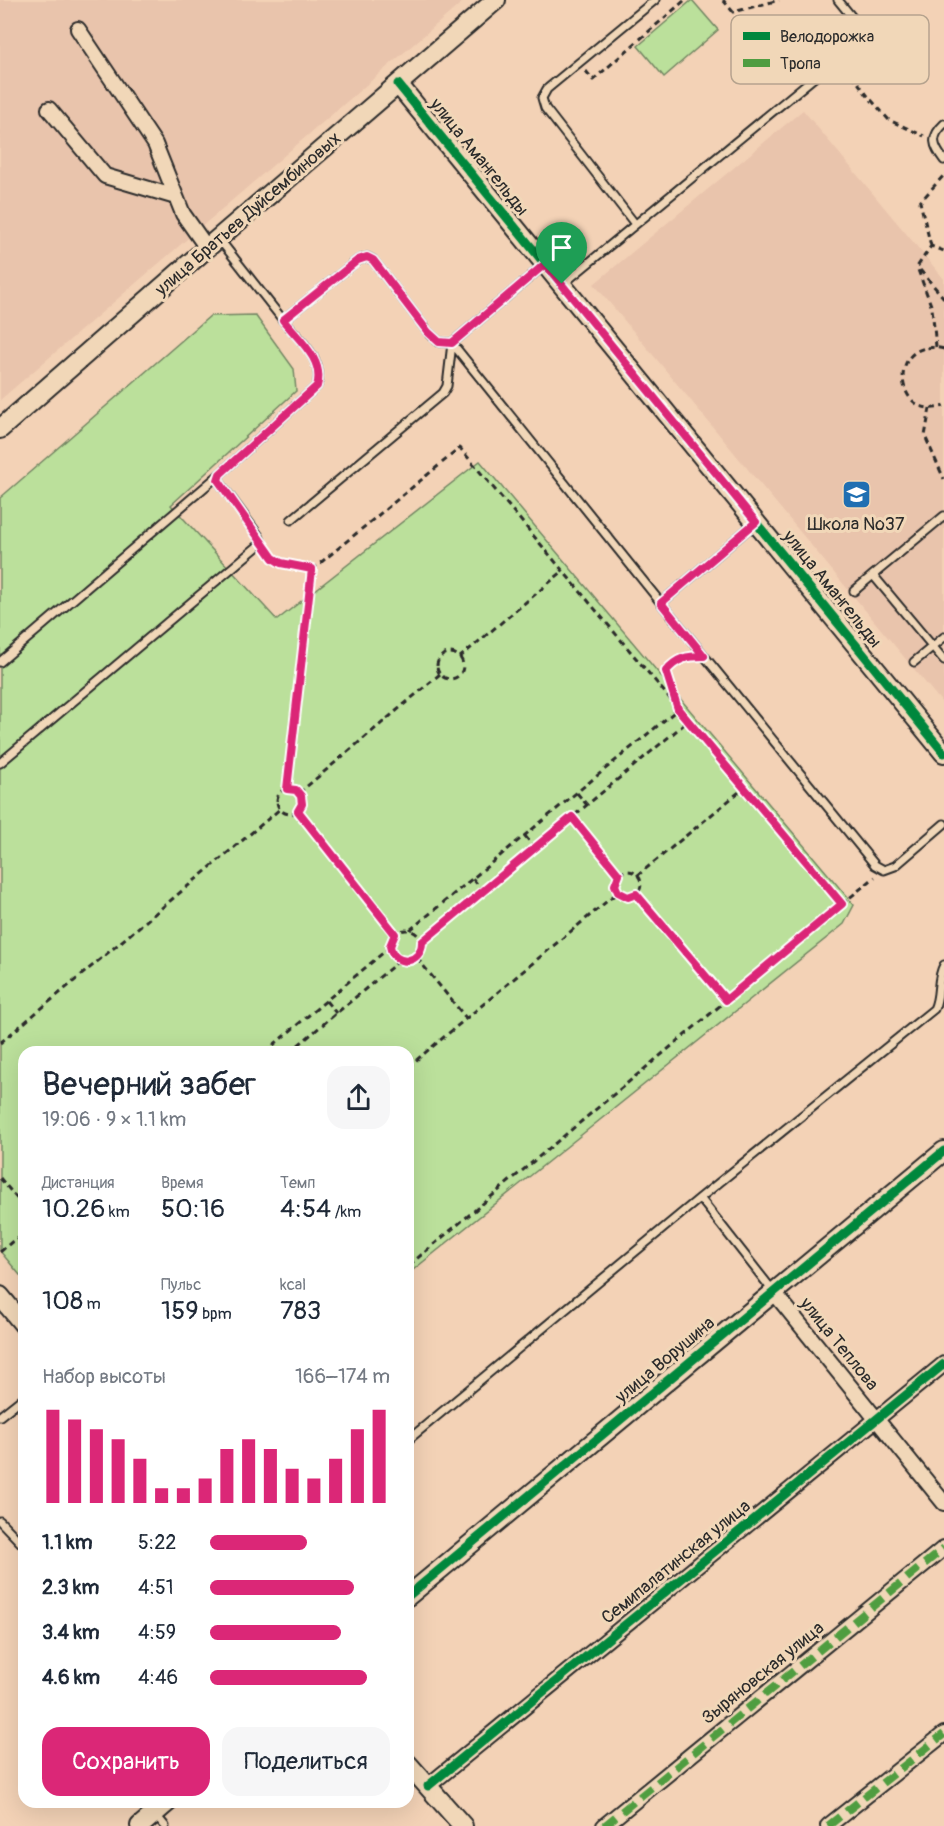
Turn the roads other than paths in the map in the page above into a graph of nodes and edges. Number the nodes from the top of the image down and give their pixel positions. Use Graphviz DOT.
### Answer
graph roads {
  1 [pos="496,0"];
  2 [pos="655,0"];
  3 [pos="838,0"];
  4 [pos="850,15"];
  5 [pos="78,29"];
  6 [pos="399,84"];
  7 [pos="806,84"];
  8 [pos="50,109"];
  9 [pos="944,124"];
  10 [pos="944,160"];
  11 [pos="176,197"];
  12 [pos="635,224"];
  13 [pos="213,243"];
  14 [pos="545,264"];
  15 [pos="562,284"];
  16 [pos="283,320"];
  17 [pos="452,343"];
  18 [pos="0,429"];
  19 [pos="220,474"];
  20 [pos="944,516"];
  21 [pos="291,520"];
  22 [pos="756,522"];
  23 [pos="873,575"];
  24 [pos="854,591"];
  25 [pos="661,603"];
  26 [pos="944,637"];
  27 [pos="933,646"];
  28 [pos="944,660"];
  29 [pos="0,662"];
  30 [pos="914,662"];
  31 [pos="944,753"];
  32 [pos="0,763"];
  33 [pos="944,824"];
  34 [pos="944,965"];
  35 [pos="944,1152"];
  36 [pos="700,1198"];
  37 [pos="773,1291"];
  38 [pos="0,1296"];
  39 [pos="18,1317"];
  40 [pos="944,1364"];
  41 [pos="18,1402"];
  42 [pos="0,1416"];
  43 [pos="876,1419"];
  44 [pos="414,1435"];
  45 [pos="944,1503"];
  46 [pos="0,1521"];
  47 [pos="18,1540"];
  48 [pos="944,1548"];
  49 [pos="414,1591"];
  50 [pos="944,1734"];
  51 [pos="414,1771"];
  52 [pos="428,1786"];
  53 [pos="160,1820"];
  54 [pos="140,1826"];
  55 [pos="463,1826"];
  56 [pos="604,1826"];
  57 [pos="828,1826"];
  1 -- 6 [label="street, улица Братьев Дуйсембиновых"];
  2 -- 12 [label="lane"];
  3 -- 4 [label="lane"];
  5 -- 11 [label="street"];
  6 -- 13 [label="street, улица Братьев Дуйсембиновых"];
  6 -- 14 [label="street, улица Амангельды"];
  7 -- 12 [label="lane"];
  8 -- 11 [label="street"];
  9 -- 10 [label="lane"];
  11 -- 13 [label="street"];
  12 -- 15 [label="lane"];
  13 -- 16 [label="lane"];
  13 -- 18 [label="street, улица Братьев Дуйсембиновых"];
  14 -- 15 [label="street, улица Амангельды"];
  14 -- 17 [label="lane"];
  15 -- 22 [label="street, улица Амангельды"];
  16 -- 17 [label="lane"];
  16 -- 19 [label="lane"];
  17 -- 21 [label="lane"];
  17 -- 25 [label="lane"];
  19 -- 29 [label="lane"];
  19 -- 32 [label="lane"];
  20 -- 23 [label="lane"];
  22 -- 25 [label="lane"];
  22 -- 31 [label="street, улица Амангельды"];
  23 -- 24 [label="lane"];
  23 -- 27 [label="lane"];
  25 -- 33 [label="lane"];
  26 -- 27 [label="lane"];
  27 -- 28 [label="lane"];
  27 -- 30 [label="lane"];
  34 -- 36 [label="lane"];
  35 -- 37 [label="street, улица Ворушина"];
  36 -- 37 [label="lane"];
  36 -- 44 [label="lane"];
  37 -- 43 [label="street, улица Теплова"];
  37 -- 49 [label="street, улица Ворушина"];
  38 -- 39 [label="street"];
  40 -- 43 [label="street, Семипалатинская улица"];
  41 -- 42 [label="lane"];
  43 -- 45 [label="street, улица Теплова"];
  43 -- 52 [label="street, Семипалатинская улица"];
  46 -- 47 [label="lane"];
  48 -- 56 [label="street, Зыряновская улица"];
  50 -- 57 [label="street"];
  51 -- 52 [label="street"];
  52 -- 55 [label="street"];
  53 -- 54 [label="street"];
}
